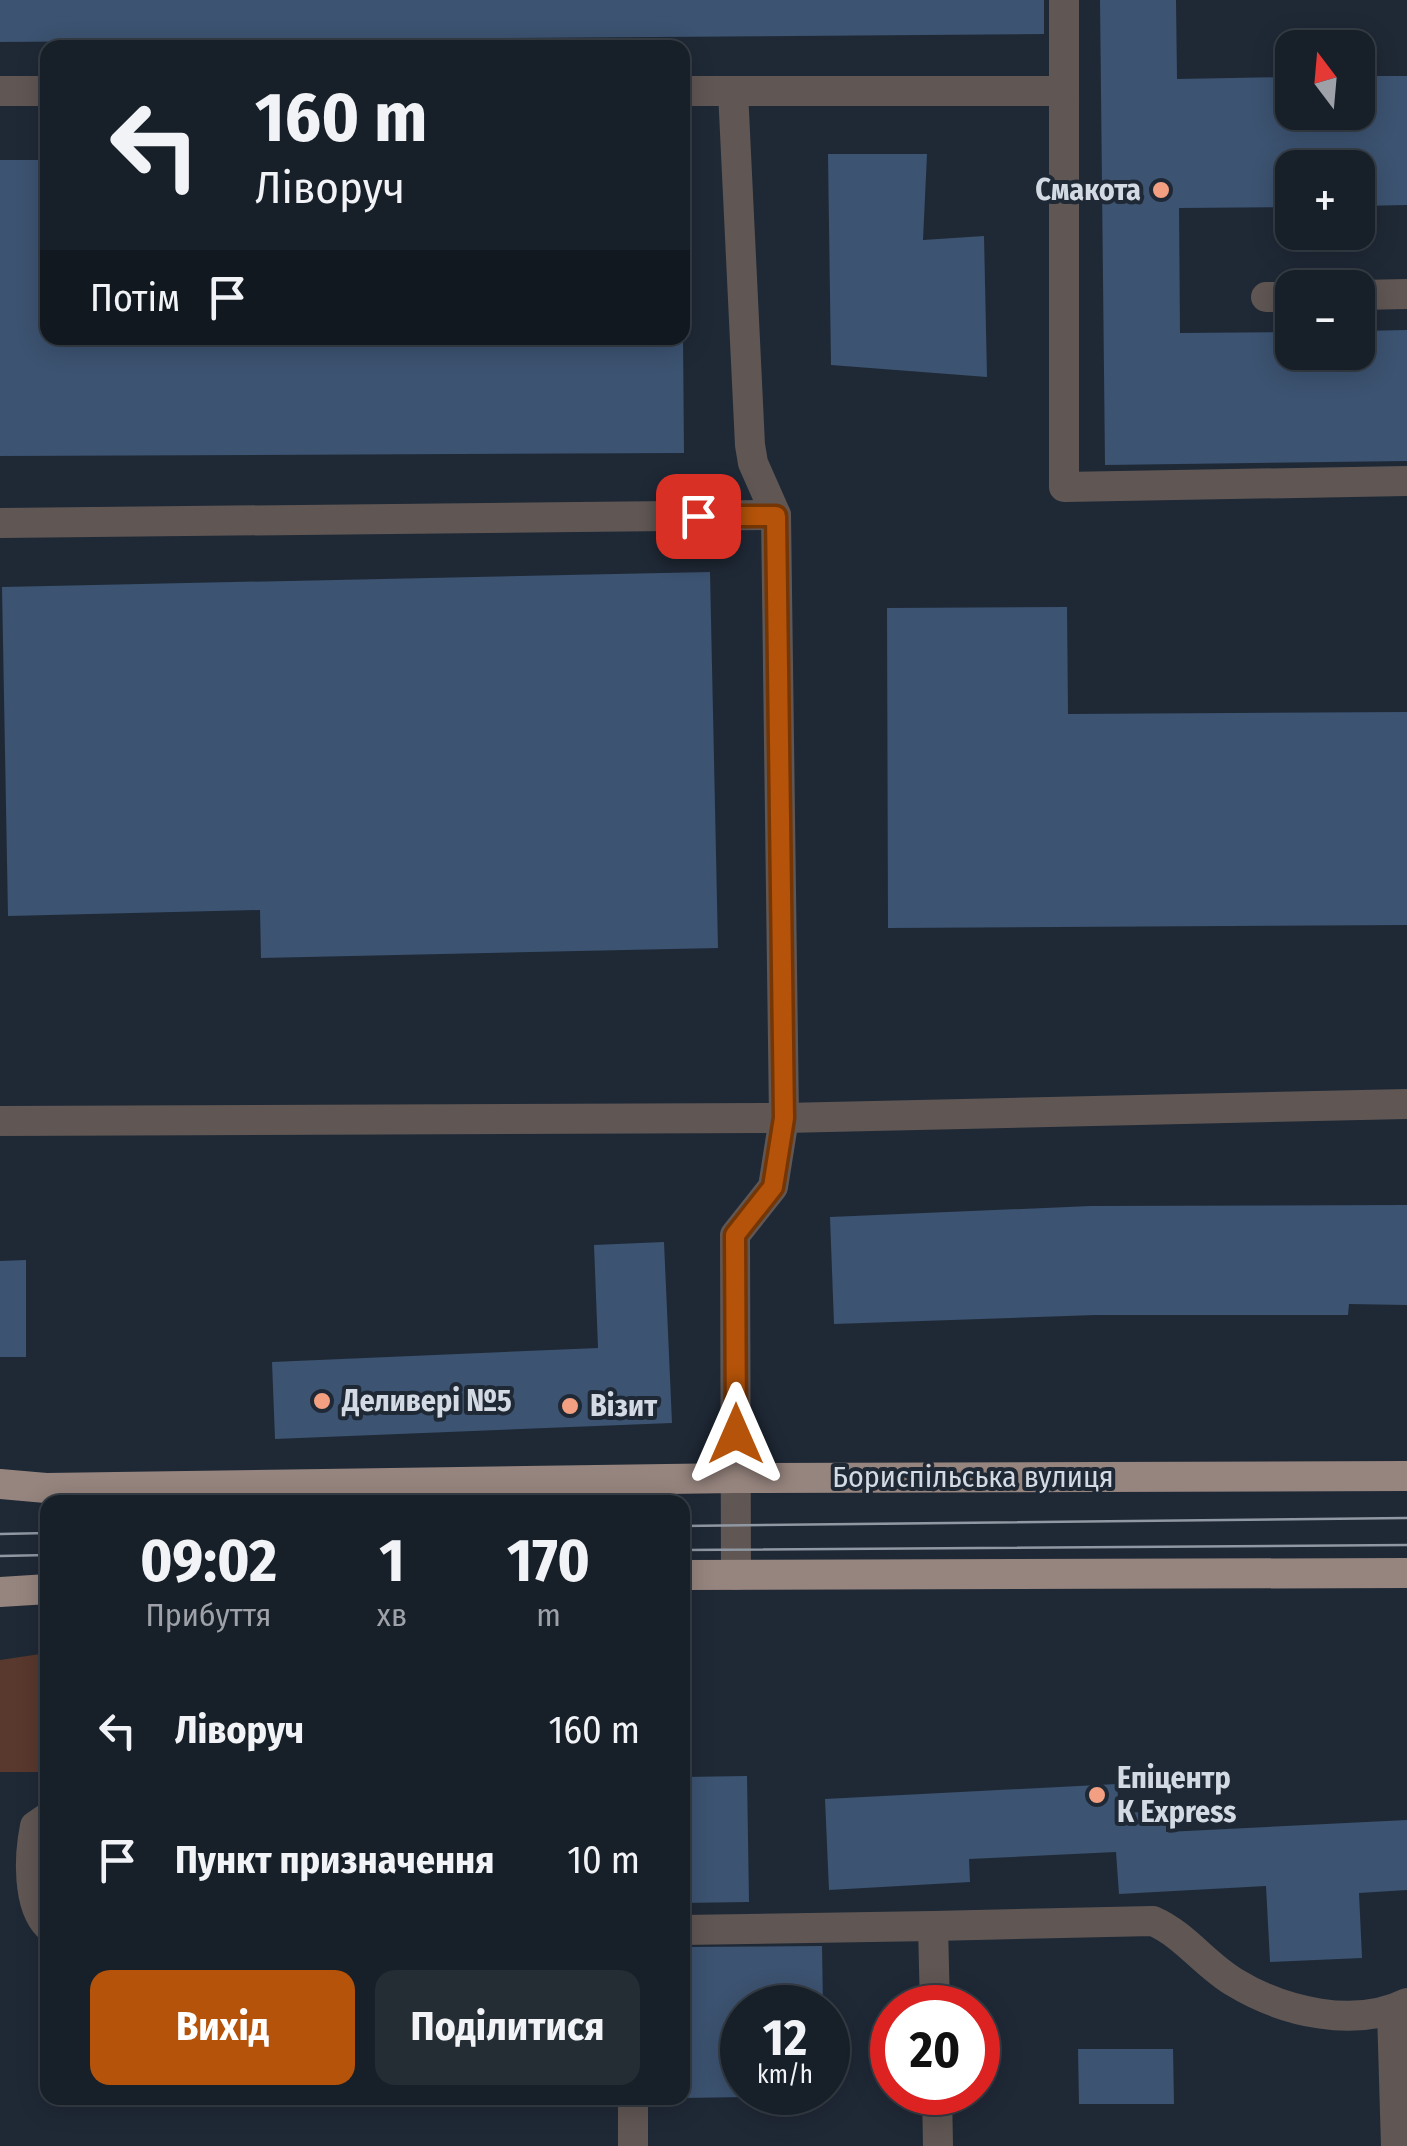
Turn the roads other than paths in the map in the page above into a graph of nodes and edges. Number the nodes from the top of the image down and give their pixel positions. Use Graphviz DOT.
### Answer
graph roads {
  1 [pos="1064,0"];
  2 [pos="0,91"];
  3 [pos="40,91"];
  4 [pos="690,91"];
  5 [pos="733,91"];
  6 [pos="1063,91"];
  7 [pos="1407,294"];
  8 [pos="1375,295"];
  9 [pos="1407,481"];
  10 [pos="776,516"];
  11 [pos="0,523"];
  12 [pos="1407,1104"];
  13 [pos="784,1118"];
  14 [pos="0,1121"];
  15 [pos="1407,1476"];
  16 [pos="736,1478"];
  17 [pos="0,1484"];
  18 [pos="625,1491"];
  19 [pos="1407,1573"];
  20 [pos="690,1575"];
  21 [pos="736,1575"];
  22 [pos="40,1590"];
  23 [pos="0,1592"];
  24 [pos="40,1823"];
  25 [pos="40,1911"];
  26 [pos="932,1926"];
  27 [pos="690,1930"];
  28 [pos="934,1985"];
  29 [pos="1400,2007"];
  30 [pos="632,2105"];
  31 [pos="937,2115"];
  32 [pos="634,2146"];
  33 [pos="938,2146"];
  34 [pos="1396,2146"];
  1 -- 6 [label="street"];
  2 -- 3 [label="street"];
  4 -- 5 [label="street"];
  5 -- 6 [label="street"];
  5 -- 10 [label="street"];
  6 -- 9 [label="street"];
  7 -- 8 [label="street"];
  10 -- 11 [label="street"];
  10 -- 13 [label="street"];
  12 -- 13 [label="street"];
  13 -- 14 [label="street"];
  13 -- 16 [label="street"];
  15 -- 16 [label="main road, Бориспільська вулиця"];
  16 -- 18 [label="main road, Бориспільська вулиця"];
  16 -- 21 [label="street"];
  17 -- 18 [label="main road, Бориспільська вулиця"];
  19 -- 21 [label="main road"];
  20 -- 21 [label="main road"];
  22 -- 23 [label="main road"];
  24 -- 25 [label="street"];
  26 -- 27 [label="street"];
  26 -- 28 [label="street"];
  26 -- 29 [label="street"];
  29 -- 34 [label="street"];
  30 -- 32 [label="street"];
  31 -- 33 [label="street"];
}
